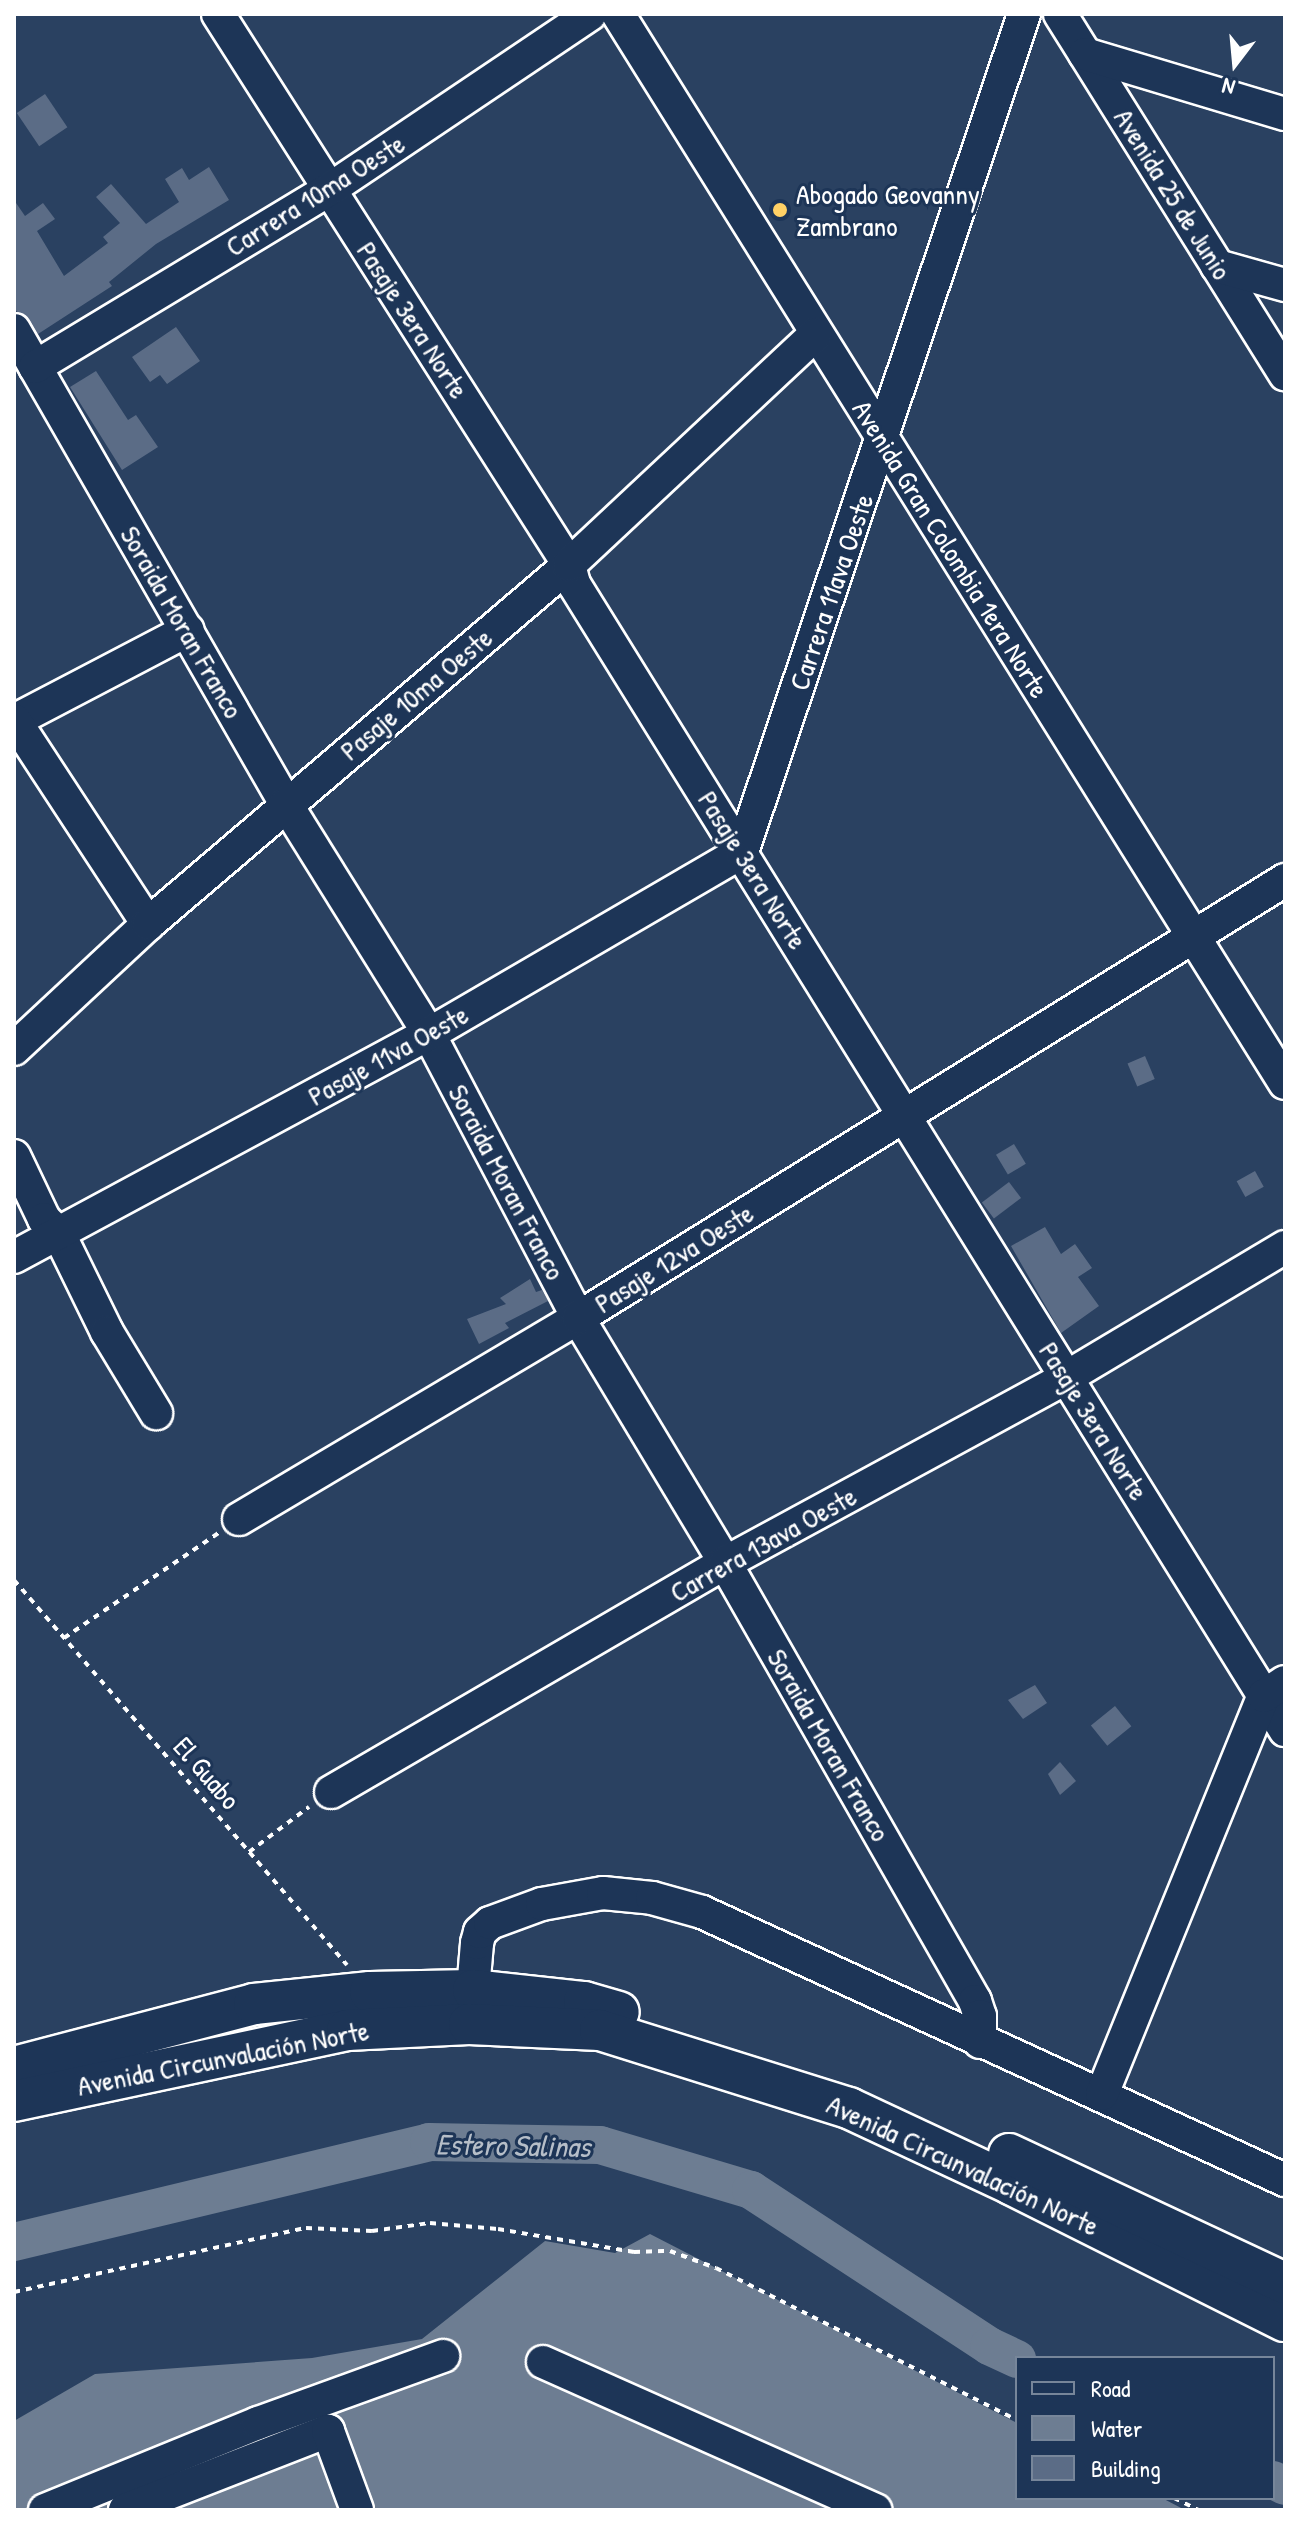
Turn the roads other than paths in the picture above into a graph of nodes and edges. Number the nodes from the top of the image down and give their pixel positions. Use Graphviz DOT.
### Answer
graph roads {
  1 [pos="218,14"];
  2 [pos="590,14"];
  3 [pos="618,14"];
  4 [pos="1024,14"];
  5 [pos="1060,14"];
  6 [pos="1085,54"];
  7 [pos="1285,114"];
  8 [pos="330,189"];
  9 [pos="1217,266"];
  10 [pos="1285,285"];
  11 [pos="14,330"];
  12 [pos="816,334"];
  13 [pos="35,367"];
  14 [pos="1285,374"];
  15 [pos="883,440"];
  16 [pos="569,565"];
  17 [pos="188,630"];
  18 [pos="14,721"];
  19 [pos="286,804"];
  20 [pos="742,852"];
  21 [pos="1285,880"];
  22 [pos="148,924"];
  23 [pos="1193,937"];
  24 [pos="429,1034"];
  25 [pos="14,1049"];
  26 [pos="1285,1083"];
  27 [pos="906,1116"];
  28 [pos="14,1156"];
  29 [pos="59,1234"];
  30 [pos="1285,1247"];
  31 [pos="22,1253"];
  32 [pos="578,1318"];
  33 [pos="1067,1377"];
  34 [pos="156,1413"];
  35 [pos="239,1519"];
  36 [pos="725,1563"];
  37 [pos="1275,1689"];
  38 [pos="1285,1730"];
  39 [pos="331,1792"];
  40 [pos="473,1990"];
  41 [pos="352,2005"];
  42 [pos="980,2042"];
  43 [pos="14,2067"];
  44 [pos="1102,2094"];
  45 [pos="14,2101"];
  46 [pos="938,2136"];
  47 [pos="1285,2180"];
  48 [pos="1285,2283"];
  49 [pos="1285,2321"];
  50 [pos="443,2356"];
  51 [pos="543,2362"];
  52 [pos="45,2510"];
  53 [pos="125,2510"];
  54 [pos="357,2510"];
  55 [pos="876,2510"];
  1 -- 8 [label="street, Pasaje 3era Norte"];
  2 -- 8 [label="street, Carrera 10ma Oeste"];
  3 -- 12 [label="street, Avenida Gran Colombia 1era Norte"];
  4 -- 15 [label="street, Carrera 11ava Oeste"];
  5 -- 6 [label="street, Avenida 25 de Junio"];
  6 -- 7 [label="street"];
  6 -- 9 [label="street, Avenida 25 de Junio"];
  8 -- 13 [label="street, Carrera 10ma Oeste"];
  8 -- 16 [label="street, Pasaje 3era Norte"];
  9 -- 10 [label="street"];
  9 -- 14 [label="street, Avenida 25 de Junio"];
  11 -- 13 [label="street, Soraida Moran Franco"];
  12 -- 15 [label="street, Avenida Gran Colombia 1era Norte"];
  12 -- 16 [label="street, Pasaje 10ma Oeste"];
  13 -- 17 [label="street, Soraida Moran Franco"];
  15 -- 20 [label="street, Carrera 11ava Oeste"];
  15 -- 23 [label="street, Avenida Gran Colombia 1era Norte"];
  16 -- 19 [label="street, Pasaje 10ma Oeste"];
  16 -- 20 [label="street, Pasaje 3era Norte"];
  17 -- 18 [label="street"];
  17 -- 19 [label="street, Soraida Moran Franco"];
  18 -- 22 [label="street"];
  19 -- 22 [label="street, Pasaje 10ma Oeste"];
  19 -- 24 [label="street, Soraida Moran Franco"];
  20 -- 24 [label="street, Pasaje 11va Oeste"];
  20 -- 27 [label="street, Pasaje 3era Norte"];
  21 -- 23 [label="street, Pasaje 12va Oeste"];
  22 -- 25 [label="street, Pasaje 10ma Oeste"];
  23 -- 26 [label="street, Avenida Gran Colombia 1era Norte"];
  23 -- 27 [label="street, Pasaje 12va Oeste"];
  24 -- 29 [label="street, Pasaje 11va Oeste"];
  24 -- 32 [label="street, Soraida Moran Franco"];
  27 -- 32 [label="street, Pasaje 12va Oeste"];
  27 -- 33 [label="street, Pasaje 3era Norte"];
  28 -- 29 [label="street"];
  29 -- 31 [label="street, Pasaje 11va Oeste"];
  29 -- 34 [label="street"];
  30 -- 33 [label="street, Carrera 13ava Oeste"];
  32 -- 35 [label="street, Pasaje 12va Oeste"];
  32 -- 36 [label="street, Soraida Moran Franco"];
  33 -- 36 [label="street, Carrera 13ava Oeste"];
  33 -- 37 [label="street, Pasaje 3era Norte"];
  36 -- 39 [label="street, Carrera 13ava Oeste"];
  36 -- 42 [label="street, Soraida Moran Franco"];
  37 -- 38 [label="street, Pasaje 3era Norte"];
  37 -- 44 [label="street"];
  40 -- 41 [label="main road, Avenida Circunvalación Norte"];
  40 -- 42 [label="street"];
  40 -- 46 [label="main road, Avenida Circunvalación Norte"];
  41 -- 43 [label="main road, Avenida Circunvalación Norte"];
  41 -- 45 [label="main road, Avenida Circunvalación Norte"];
  41 -- 46 [label="main road, Avenida Circunvalación Norte"];
  42 -- 44 [label="street"];
  44 -- 47 [label="street"];
  46 -- 48 [label="main road, Avenida Circunvalación Norte"];
  46 -- 49 [label="main road, Avenida Circunvalación Norte"];
  50 -- 52 [label="street"];
  51 -- 55 [label="street"];
  53 -- 54 [label="street"];
}
